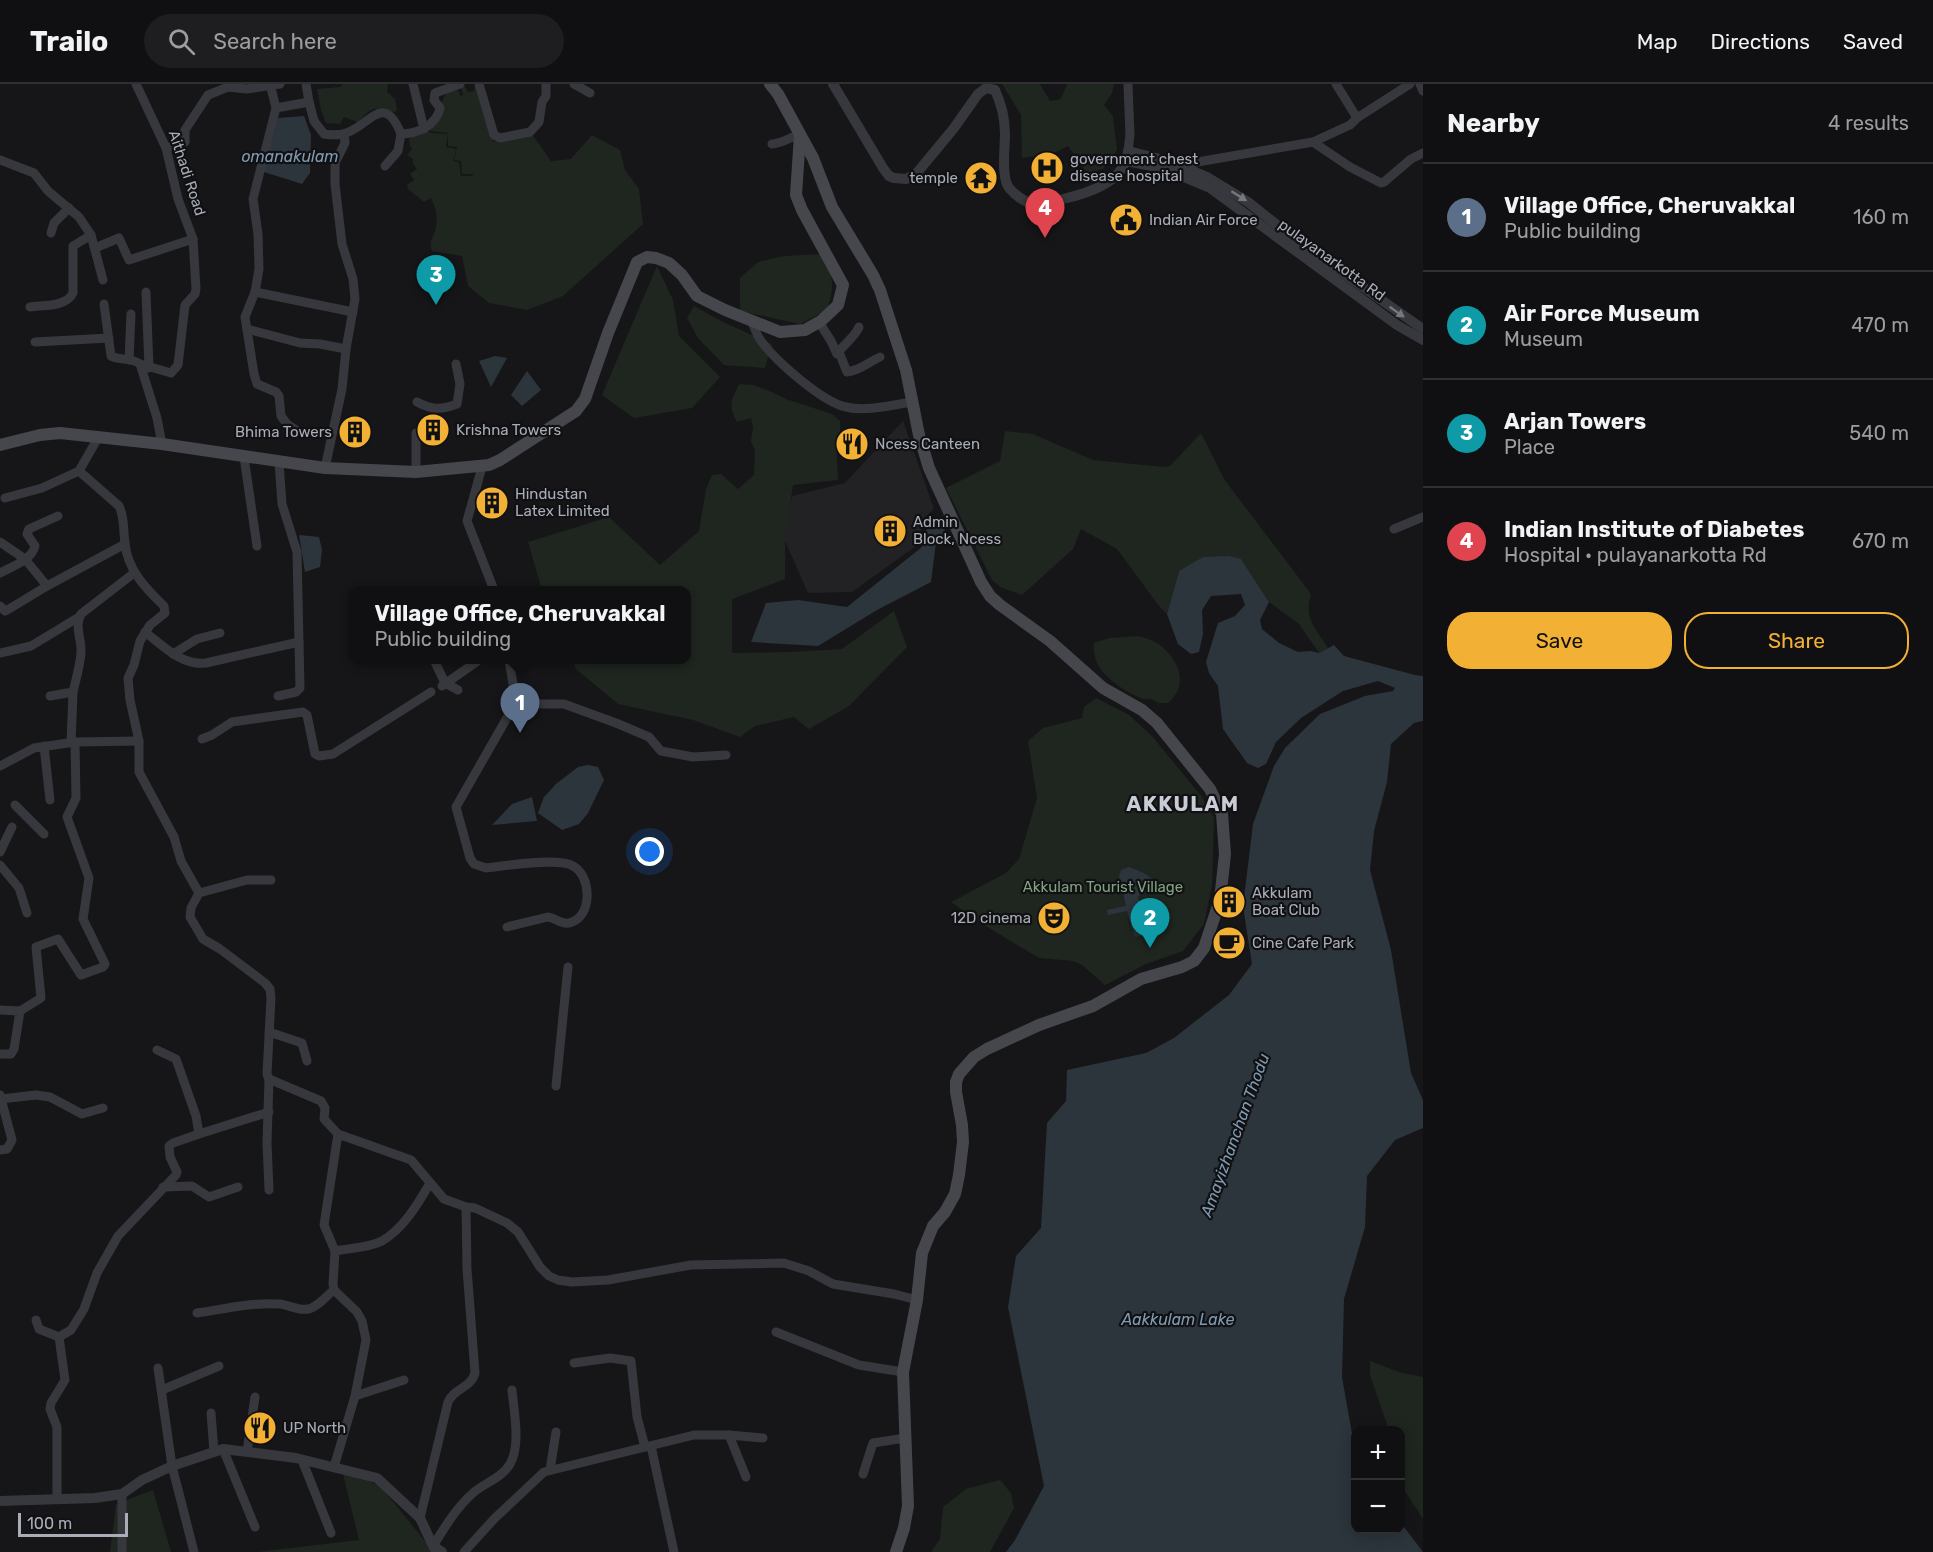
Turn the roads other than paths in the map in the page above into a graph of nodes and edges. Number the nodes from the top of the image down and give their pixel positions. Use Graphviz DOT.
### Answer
graph roads {
  1 [pos="136,84"];
  2 [pos="306,84"];
  3 [pos="413,84"];
  4 [pos="460,84"];
  5 [pos="478,84"];
  6 [pos="546,84"];
  7 [pos="574,84"];
  8 [pos="770,84"];
  9 [pos="832,84"];
  10 [pos="1128,84"];
  11 [pos="1336,84"];
  12 [pos="1410,84"];
  13 [pos="1419,84"];
  14 [pos="274,85"];
  15 [pos="1423,91"];
  16 [pos="590,93"];
  17 [pos="309,102"];
  18 [pos="276,108"];
  19 [pos="1357,118"];
  20 [pos="424,129"];
  21 [pos="344,134"];
  22 [pos="401,134"];
  23 [pos="800,134"];
  24 [pos="1313,142"];
  25 [pos="771,144"];
  26 [pos="166,148"];
  27 [pos="1423,153"];
  28 [pos="1128,156"];
  29 [pos="0,160"];
  30 [pos="1180,165"];
  31 [pos="385,166"];
  32 [pos="1162,168"];
  33 [pos="69,208"];
  34 [pos="51,233"];
  35 [pos="92,235"];
  36 [pos="193,239"];
  37 [pos="95,248"];
  38 [pos="103,280"];
  39 [pos="255,291"];
  40 [pos="146,292"];
  41 [pos="104,304"];
  42 [pos="30,307"];
  43 [pos="353,312"];
  44 [pos="131,314"];
  45 [pos="751,321"];
  46 [pos="819,322"];
  47 [pos="859,327"];
  48 [pos="247,329"];
  49 [pos="1423,329"];
  50 [pos="109,338"];
  51 [pos="1423,340"];
  52 [pos="35,342"];
  53 [pos="346,349"];
  54 [pos="839,352"];
  55 [pos="880,357"];
  56 [pos="129,360"];
  57 [pos="140,364"];
  58 [pos="456,364"];
  59 [pos="149,368"];
  60 [pos="417,402"];
  61 [pos="912,402"];
  62 [pos="299,432"];
  63 [pos="416,433"];
  64 [pos="99,436"];
  65 [pos="162,444"];
  66 [pos="0,445"];
  67 [pos="243,457"];
  68 [pos="279,462"];
  69 [pos="482,467"];
  70 [pos="325,468"];
  71 [pos="79,471"];
  72 [pos="416,472"];
  73 [pos="6,498"];
  74 [pos="58,516"];
  75 [pos="1423,517"];
  76 [pos="1394,529"];
  77 [pos="0,542"];
  78 [pos="125,544"];
  79 [pos="257,546"];
  80 [pos="25,559"];
  81 [pos="0,573"];
  82 [pos="134,573"];
  83 [pos="47,586"];
  84 [pos="491,586"];
  85 [pos="0,606"];
  86 [pos="80,617"];
  87 [pos="145,632"];
  88 [pos="220,633"];
  89 [pos="299,642"];
  90 [pos="0,646"];
  91 [pos="16,650"];
  92 [pos="0,653"];
  93 [pos="173,654"];
  94 [pos="436,664"];
  95 [pos="473,664"];
  96 [pos="510,664"];
  97 [pos="444,685"];
  98 [pos="458,690"];
  99 [pos="73,692"];
  100 [pos="431,692"];
  101 [pos="50,696"];
  102 [pos="278,696"];
  103 [pos="516,702"];
  104 [pos="202,739"];
  105 [pos="140,741"];
  106 [pos="73,742"];
  107 [pos="44,746"];
  108 [pos="726,755"];
  109 [pos="0,766"];
  110 [pos="50,800"];
  111 [pos="15,805"];
  112 [pos="12,826"];
  113 [pos="44,834"];
  114 [pos="0,852"];
  115 [pos="0,865"];
  116 [pos="271,880"];
  117 [pos="199,893"];
  118 [pos="27,913"];
  119 [pos="507,927"];
  120 [pos="568,967"];
  121 [pos="0,1010"];
  122 [pos="20,1011"];
  123 [pos="269,1032"];
  124 [pos="157,1050"];
  125 [pos="0,1054"];
  126 [pos="307,1060"];
  127 [pos="269,1079"];
  128 [pos="556,1086"];
  129 [pos="0,1097"];
  130 [pos="103,1108"];
  131 [pos="269,1112"];
  132 [pos="199,1134"];
  133 [pos="338,1134"];
  134 [pos="0,1150"];
  135 [pos="430,1183"];
  136 [pos="238,1187"];
  137 [pos="163,1188"];
  138 [pos="269,1190"];
  139 [pos="466,1207"];
  140 [pos="335,1251"];
  141 [pos="334,1290"];
  142 [pos="917,1300"];
  143 [pos="197,1313"];
  144 [pos="36,1320"];
  145 [pos="776,1332"];
  146 [pos="59,1337"];
  147 [pos="574,1363"];
  148 [pos="219,1366"];
  149 [pos="158,1368"];
  150 [pos="903,1372"];
  151 [pos="404,1380"];
  152 [pos="162,1390"];
  153 [pos="512,1390"];
  154 [pos="354,1396"];
  155 [pos="255,1397"];
  156 [pos="211,1413"];
  157 [pos="556,1432"];
  158 [pos="729,1435"];
  159 [pos="764,1438"];
  160 [pos="905,1438"];
  161 [pos="648,1446"];
  162 [pos="218,1450"];
  163 [pos="247,1452"];
  164 [pos="302,1460"];
  165 [pos="172,1466"];
  166 [pos="334,1467"];
  167 [pos="550,1470"];
  168 [pos="863,1474"];
  169 [pos="746,1477"];
  170 [pos="122,1494"];
  171 [pos="57,1498"];
  172 [pos="0,1501"];
  173 [pos="420,1518"];
  174 [pos="255,1527"];
  175 [pos="332,1533"];
  176 [pos="437,1550"];
  177 [pos="122,1552"];
  178 [pos="194,1552"];
  179 [pos="464,1552"];
  180 [pos="674,1552"];
  181 [pos="896,1552"];
  1 -- 26 [label="street, Aithadi Road"];
  2 -- 17 [label="street"];
  3 -- 20 [label="street"];
  4 -- 20 [label="street"];
  5 -- 6 [label="street"];
  7 -- 16 [label="street"];
  8 -- 23 [label="main road"];
  9 -- 28 [label="street"];
  10 -- 28 [label="street"];
  11 -- 19 [label="street"];
  12 -- 19 [label="street"];
  13 -- 15 [label="street"];
  14 -- 18 [label="street"];
  14 -- 26 [label="street"];
  17 -- 18 [label="street"];
  17 -- 21 [label="street"];
  18 -- 39 [label="street"];
  19 -- 24 [label="street"];
  20 -- 22 [label="street"];
  21 -- 22 [label="street"];
  21 -- 43 [label="street"];
  22 -- 31 [label="street"];
  23 -- 25 [label="street"];
  23 -- 46 [label="main road"];
  23 -- 61 [label="main road"];
  24 -- 27 [label="street"];
  24 -- 30 [label="street"];
  26 -- 36 [label="street, Aithadi Road"];
  28 -- 30 [label="street"];
  28 -- 32 [label="street, pulayanarkotta Rd"];
  29 -- 33 [label="street"];
  30 -- 32 [label="street"];
  30 -- 49 [label="street, one-way"];
  32 -- 51 [label="street, pulayanarkotta Rd"];
  33 -- 34 [label="street"];
  33 -- 35 [label="street"];
  35 -- 37 [label="street"];
  35 -- 42 [label="street"];
  36 -- 37 [label="street, Aithadi Road"];
  36 -- 59 [label="street"];
  37 -- 38 [label="street"];
  39 -- 43 [label="street"];
  39 -- 48 [label="street"];
  40 -- 59 [label="street"];
  41 -- 50 [label="street"];
  43 -- 53 [label="street"];
  44 -- 56 [label="street"];
  45 -- 46 [label="main road"];
  45 -- 61 [label="street"];
  45 -- 69 [label="main road"];
  46 -- 54 [label="street"];
  47 -- 54 [label="street"];
  48 -- 53 [label="street"];
  48 -- 62 [label="street"];
  50 -- 52 [label="street"];
  50 -- 56 [label="street"];
  53 -- 70 [label="street"];
  54 -- 55 [label="street"];
  56 -- 57 [label="street"];
  57 -- 59 [label="street"];
  57 -- 65 [label="street"];
  58 -- 60 [label="street"];
  61 -- 142 [label="main road"];
  63 -- 72 [label="street"];
  64 -- 65 [label="main road"];
  64 -- 66 [label="main road"];
  64 -- 71 [label="street"];
  65 -- 67 [label="main road"];
  67 -- 68 [label="main road"];
  67 -- 79 [label="street"];
  68 -- 70 [label="main road"];
  68 -- 89 [label="street"];
  69 -- 72 [label="main road"];
  69 -- 84 [label="street"];
  70 -- 72 [label="main road"];
  71 -- 73 [label="street"];
  71 -- 78 [label="street"];
  74 -- 80 [label="street"];
  75 -- 76 [label="street"];
  77 -- 80 [label="street"];
  78 -- 82 [label="street"];
  78 -- 83 [label="street"];
  80 -- 81 [label="street"];
  80 -- 83 [label="street"];
  82 -- 86 [label="street"];
  82 -- 87 [label="street"];
  83 -- 85 [label="street"];
  86 -- 91 [label="street"];
  86 -- 99 [label="street"];
  87 -- 93 [label="street"];
  87 -- 105 [label="street"];
  88 -- 93 [label="street"];
  89 -- 93 [label="street"];
  89 -- 102 [label="street"];
  90 -- 91 [label="street"];
  91 -- 92 [label="street"];
  94 -- 97 [label="street"];
  95 -- 97 [label="street"];
  96 -- 103 [label="street"];
  97 -- 98 [label="street"];
  99 -- 101 [label="street"];
  99 -- 106 [label="street"];
  100 -- 104 [label="street"];
  103 -- 108 [label="street"];
  103 -- 119 [label="street"];
  105 -- 106 [label="street"];
  105 -- 117 [label="street"];
  106 -- 107 [label="street"];
  106 -- 122 [label="street"];
  107 -- 109 [label="street"];
  107 -- 110 [label="street"];
  111 -- 113 [label="street"];
  112 -- 114 [label="street"];
  115 -- 118 [label="street"];
  116 -- 117 [label="street"];
  117 -- 123 [label="street"];
  120 -- 128 [label="street"];
  121 -- 122 [label="street"];
  122 -- 125 [label="street"];
  123 -- 126 [label="street"];
  123 -- 127 [label="street"];
  124 -- 132 [label="street"];
  127 -- 131 [label="street"];
  127 -- 133 [label="street"];
  129 -- 130 [label="street"];
  129 -- 134 [label="street"];
  131 -- 132 [label="street"];
  131 -- 138 [label="street"];
  132 -- 137 [label="street"];
  133 -- 135 [label="street"];
  133 -- 140 [label="street"];
  135 -- 139 [label="street"];
  135 -- 140 [label="street"];
  136 -- 137 [label="street"];
  137 -- 146 [label="street"];
  139 -- 142 [label="street"];
  139 -- 173 [label="street"];
  140 -- 141 [label="street"];
  141 -- 143 [label="street"];
  141 -- 154 [label="street"];
  142 -- 150 [label="main road"];
  144 -- 146 [label="street"];
  145 -- 150 [label="street"];
  146 -- 171 [label="street"];
  147 -- 161 [label="street"];
  148 -- 152 [label="street"];
  149 -- 152 [label="street"];
  150 -- 160 [label="main road"];
  151 -- 154 [label="street"];
  152 -- 165 [label="street"];
  153 -- 176 [label="street"];
  154 -- 166 [label="street"];
  155 -- 163 [label="street"];
  156 -- 162 [label="street"];
  157 -- 167 [label="street"];
  158 -- 159 [label="street"];
  158 -- 161 [label="street"];
  158 -- 169 [label="street"];
  160 -- 168 [label="street"];
  160 -- 181 [label="main road"];
  161 -- 167 [label="street"];
  161 -- 180 [label="street"];
  162 -- 163 [label="street"];
  162 -- 165 [label="street"];
  162 -- 174 [label="street"];
  163 -- 164 [label="street"];
  164 -- 166 [label="street"];
  164 -- 175 [label="street"];
  165 -- 170 [label="street"];
  165 -- 178 [label="street"];
  166 -- 173 [label="street"];
  167 -- 179 [label="street"];
  170 -- 171 [label="street"];
  170 -- 177 [label="street"];
  171 -- 172 [label="street"];
  173 -- 176 [label="street"];
}
